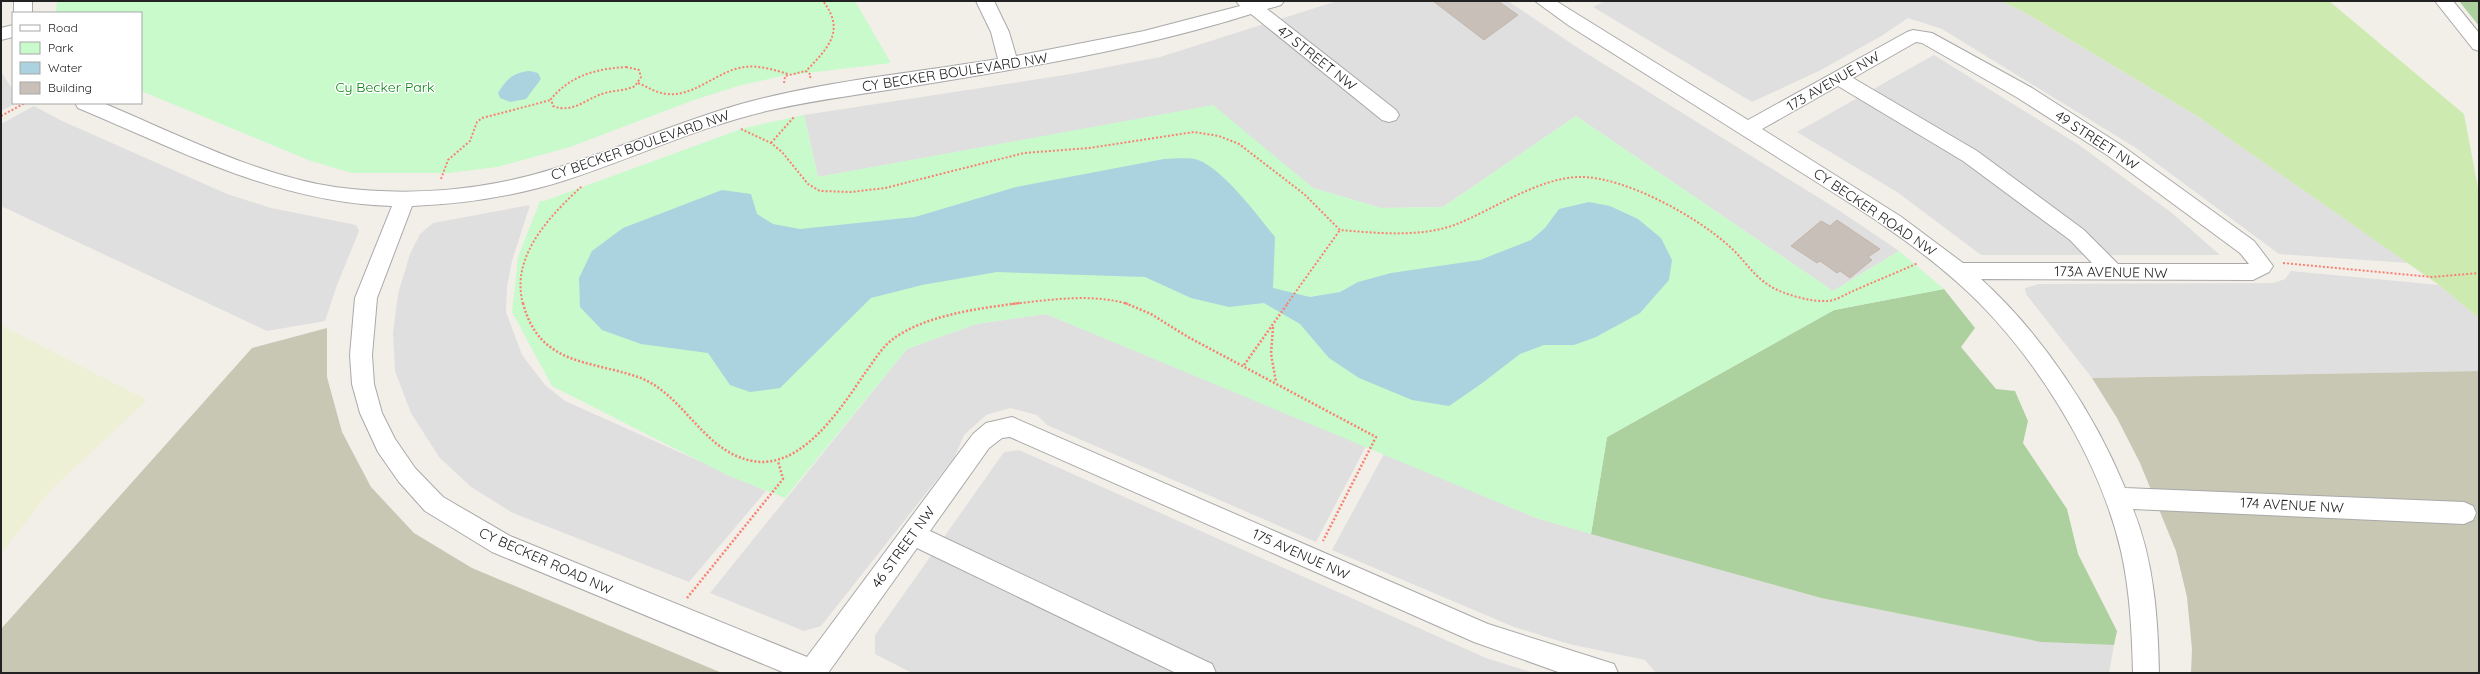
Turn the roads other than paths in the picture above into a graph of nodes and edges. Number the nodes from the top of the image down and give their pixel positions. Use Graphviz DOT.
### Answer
graph roads {
  1 [pos="23,1"];
  2 [pos="984,1"];
  3 [pos="1275,1"];
  4 [pos="2444,1"];
  5 [pos="1553,3"];
  6 [pos="1249,5"];
  7 [pos="23,12"];
  8 [pos="12,31"];
  9 [pos="1,34"];
  10 [pos="1918,35"];
  11 [pos="2479,45"];
  12 [pos="1009,64"];
  13 [pos="1838,78"];
  14 [pos="87,104"];
  15 [pos="1389,115"];
  16 [pos="1748,130"];
  17 [pos="405,200"];
  18 [pos="2262,263"];
  19 [pos="1958,271"];
  20 [pos="2113,272"];
  21 [pos="1000,427"];
  22 [pos="2119,498"];
  23 [pos="2464,513"];
  24 [pos="912,534"];
  25 [pos="813,673"];
  26 [pos="1203,673"];
  27 [pos="1605,673"];
  28 [pos="2146,673"];
  1 -- 7 [label="street"];
  2 -- 12 [label="street"];
  3 -- 6 [label="street, CY BECKER BOULEVARD NW"];
  4 -- 11 [label="street"];
  5 -- 16 [label="street, CY BECKER ROAD NW"];
  6 -- 12 [label="street, CY BECKER BOULEVARD NW"];
  6 -- 15 [label="street, 47 STREET NW"];
  8 -- 9 [label="street"];
  10 -- 13 [label="street, 173 AVENUE NW"];
  10 -- 18 [label="street, 49 STREET NW"];
  12 -- 17 [label="street, CY BECKER BOULEVARD NW"];
  13 -- 16 [label="street, 173 AVENUE NW"];
  13 -- 20 [label="street"];
  14 -- 17 [label="street, CY BECKER BOULEVARD NW"];
  16 -- 19 [label="street, CY BECKER ROAD NW"];
  17 -- 25 [label="street, CY BECKER ROAD NW"];
  18 -- 20 [label="street, 173A AVENUE NW"];
  19 -- 20 [label="street, 173A AVENUE NW"];
  19 -- 22 [label="street, CY BECKER ROAD NW"];
  21 -- 24 [label="street, 46 STREET NW"];
  21 -- 27 [label="street, 175 AVENUE NW"];
  22 -- 23 [label="street, 174 AVENUE NW"];
  22 -- 28 [label="street, CY BECKER ROAD NW"];
  24 -- 25 [label="street, 46 STREET NW"];
  24 -- 26 [label="street"];
}
